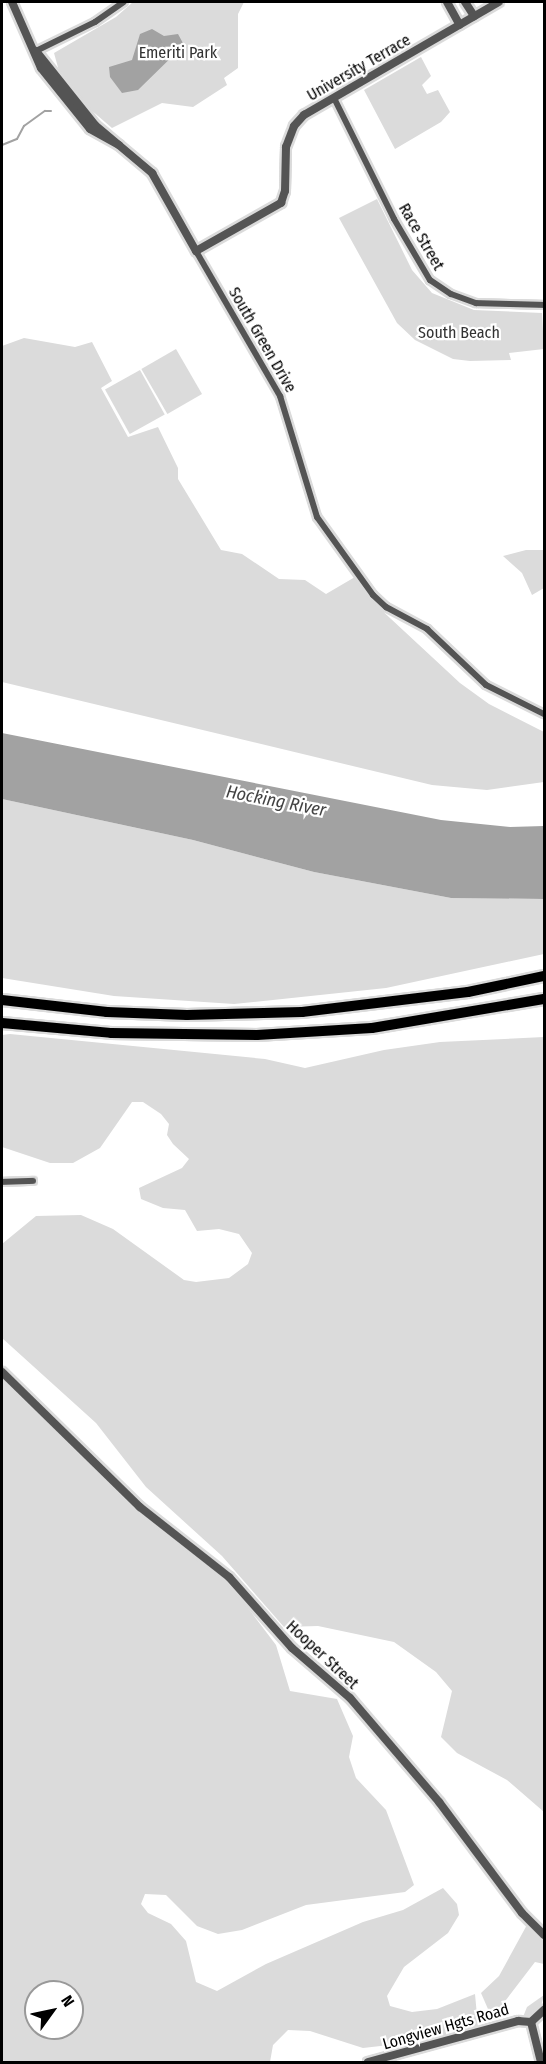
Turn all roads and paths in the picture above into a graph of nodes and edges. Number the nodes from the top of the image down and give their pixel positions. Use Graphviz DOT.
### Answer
graph roads {
  1 [pos="12,2"];
  2 [pos="124,2"];
  3 [pos="447,2"];
  4 [pos="465,2"];
  5 [pos="499,2"];
  6 [pos="474,16"];
  7 [pos="460,25"];
  8 [pos="36,51"];
  9 [pos="334,99"];
  10 [pos="196,251"];
  11 [pos="544,305"];
  12 [pos="544,714"];
  13 [pos="544,976"];
  14 [pos="544,999"];
  15 [pos="2,1000"];
  16 [pos="2,1023"];
  17 [pos="33,1181"];
  18 [pos="2,1182"];
  19 [pos="2,1372"];
  20 [pos="544,1935"];
  21 [pos="544,2010"];
  22 [pos="531,2022"];
  23 [pos="368,2062"];
  24 [pos="541,2062"];
  1 -- 8 [label="street, South Green Drive"];
  2 -- 8 [label="street"];
  3 -- 7 [label="street"];
  4 -- 6 [label="street"];
  5 -- 6 [label="street, University Terrace"];
  6 -- 7 [label="street, University Terrace"];
  7 -- 9 [label="street, University Terrace"];
  8 -- 10 [label="street, South Green Drive"];
  9 -- 10 [label="street, University Terrace"];
  9 -- 11 [label="street, Race Street"];
  10 -- 12 [label="street, South Green Drive"];
  13 -- 15 [label="highway"];
  14 -- 16 [label="highway"];
  17 -- 18 [label="street"];
  19 -- 20 [label="street, Hooper Street"];
  21 -- 22 [label="street"];
  22 -- 23 [label="street, Longview Hgts Road"];
  22 -- 24 [label="street"];
}
